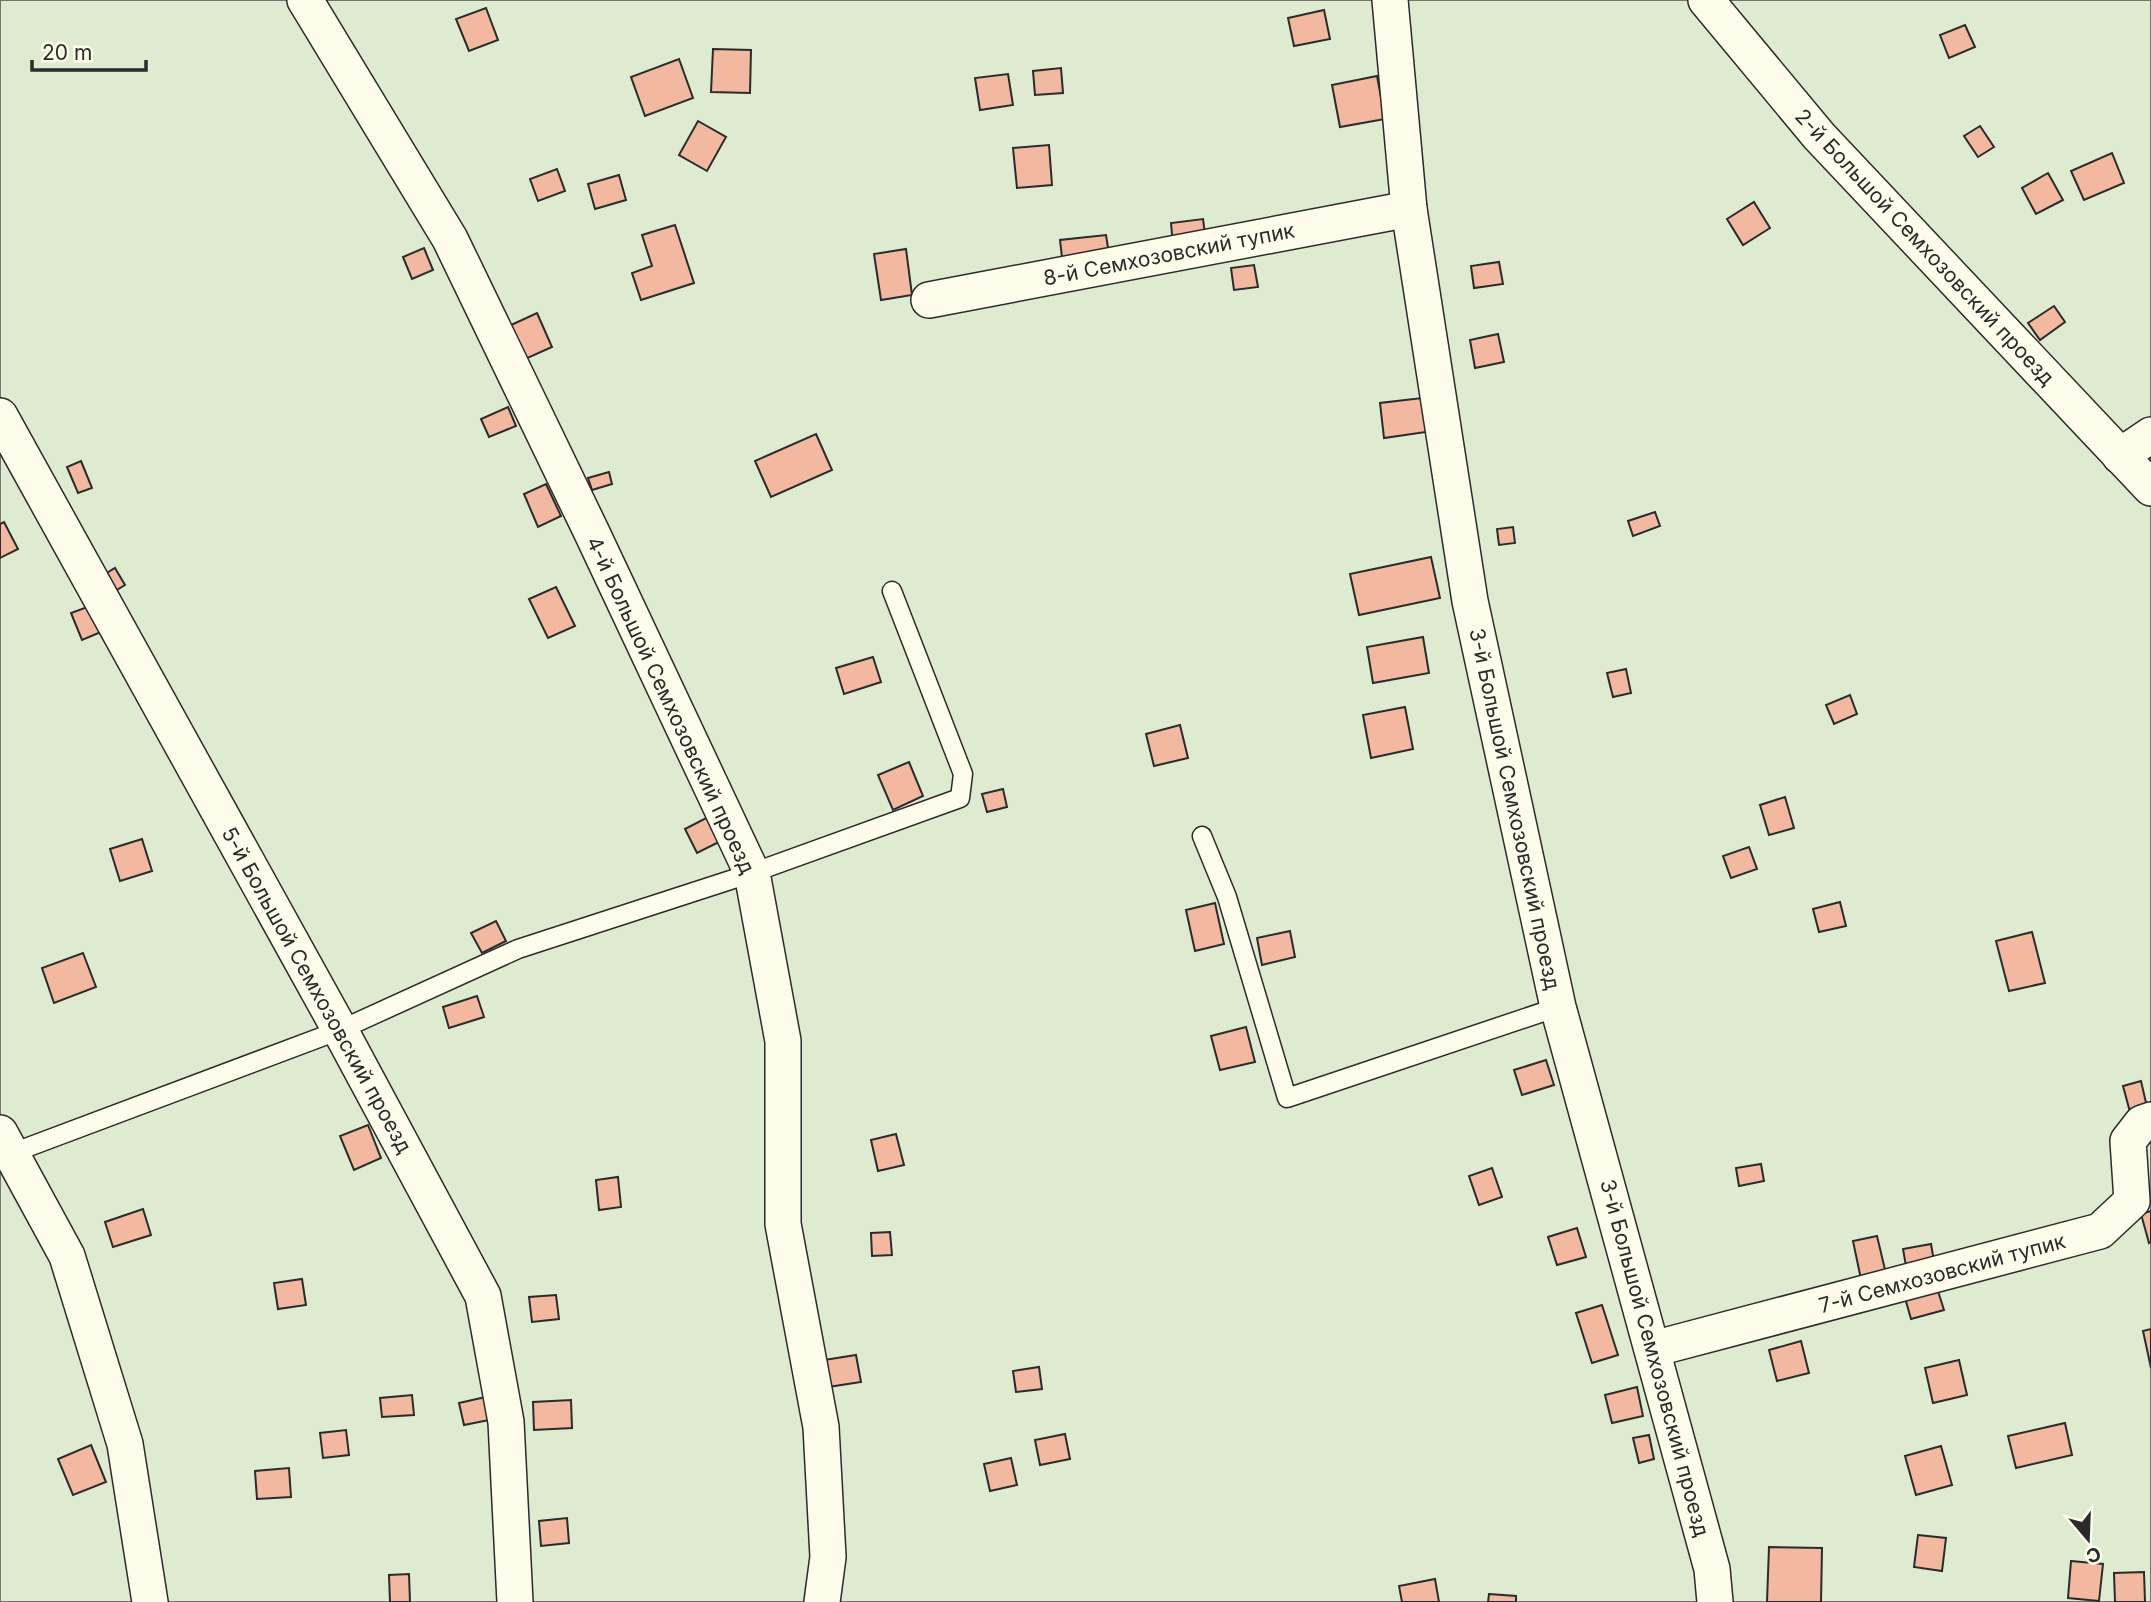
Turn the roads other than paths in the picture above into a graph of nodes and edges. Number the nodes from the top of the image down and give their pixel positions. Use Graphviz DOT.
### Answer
graph roads {
  1 [pos="304,0"];
  2 [pos="1390,0"];
  3 [pos="1707,0"];
  4 [pos="1409,209"];
  5 [pos="929,300"];
  6 [pos="0,416"];
  7 [pos="2151,435"];
  8 [pos="2120,456"];
  9 [pos="2151,488"];
  10 [pos="891,591"];
  11 [pos="1202,836"];
  12 [pos="752,873"];
  13 [pos="1558,1007"];
  14 [pos="340,1030"];
  15 [pos="2151,1120"];
  16 [pos="4,1148"];
  17 [pos="1653,1349"];
  18 [pos="150,1602"];
  19 [pos="515,1602"];
  20 [pos="822,1602"];
  21 [pos="1715,1602"];
  1 -- 12 [label="street, 4-й Большой Семхозовский проезд"];
  2 -- 4 [label="street, 3-й Большой Семхозовский проезд"];
  3 -- 8 [label="street, 2-й Большой Семхозовский проезд"];
  4 -- 5 [label="street, 8-й Семхозовский тупик"];
  4 -- 13 [label="street, 3-й Большой Семхозовский проезд"];
  6 -- 14 [label="street, 5-й Большой Семхозовский проезд"];
  7 -- 8 [label="street"];
  8 -- 9 [label="street, 2-й Большой Семхозовский проезд"];
  10 -- 12 [label="lane"];
  11 -- 13 [label="lane"];
  12 -- 14 [label="lane"];
  12 -- 20 [label="street, 4-й Большой Семхозовский проезд"];
  13 -- 17 [label="street, 3-й Большой Семхозовский проезд"];
  14 -- 16 [label="lane"];
  14 -- 19 [label="street, 5-й Большой Семхозовский проезд"];
  15 -- 17 [label="street, 7-й Семхозовский тупик"];
  16 -- 18 [label="street"];
  17 -- 21 [label="street, 3-й Большой Семхозовский проезд"];
}
